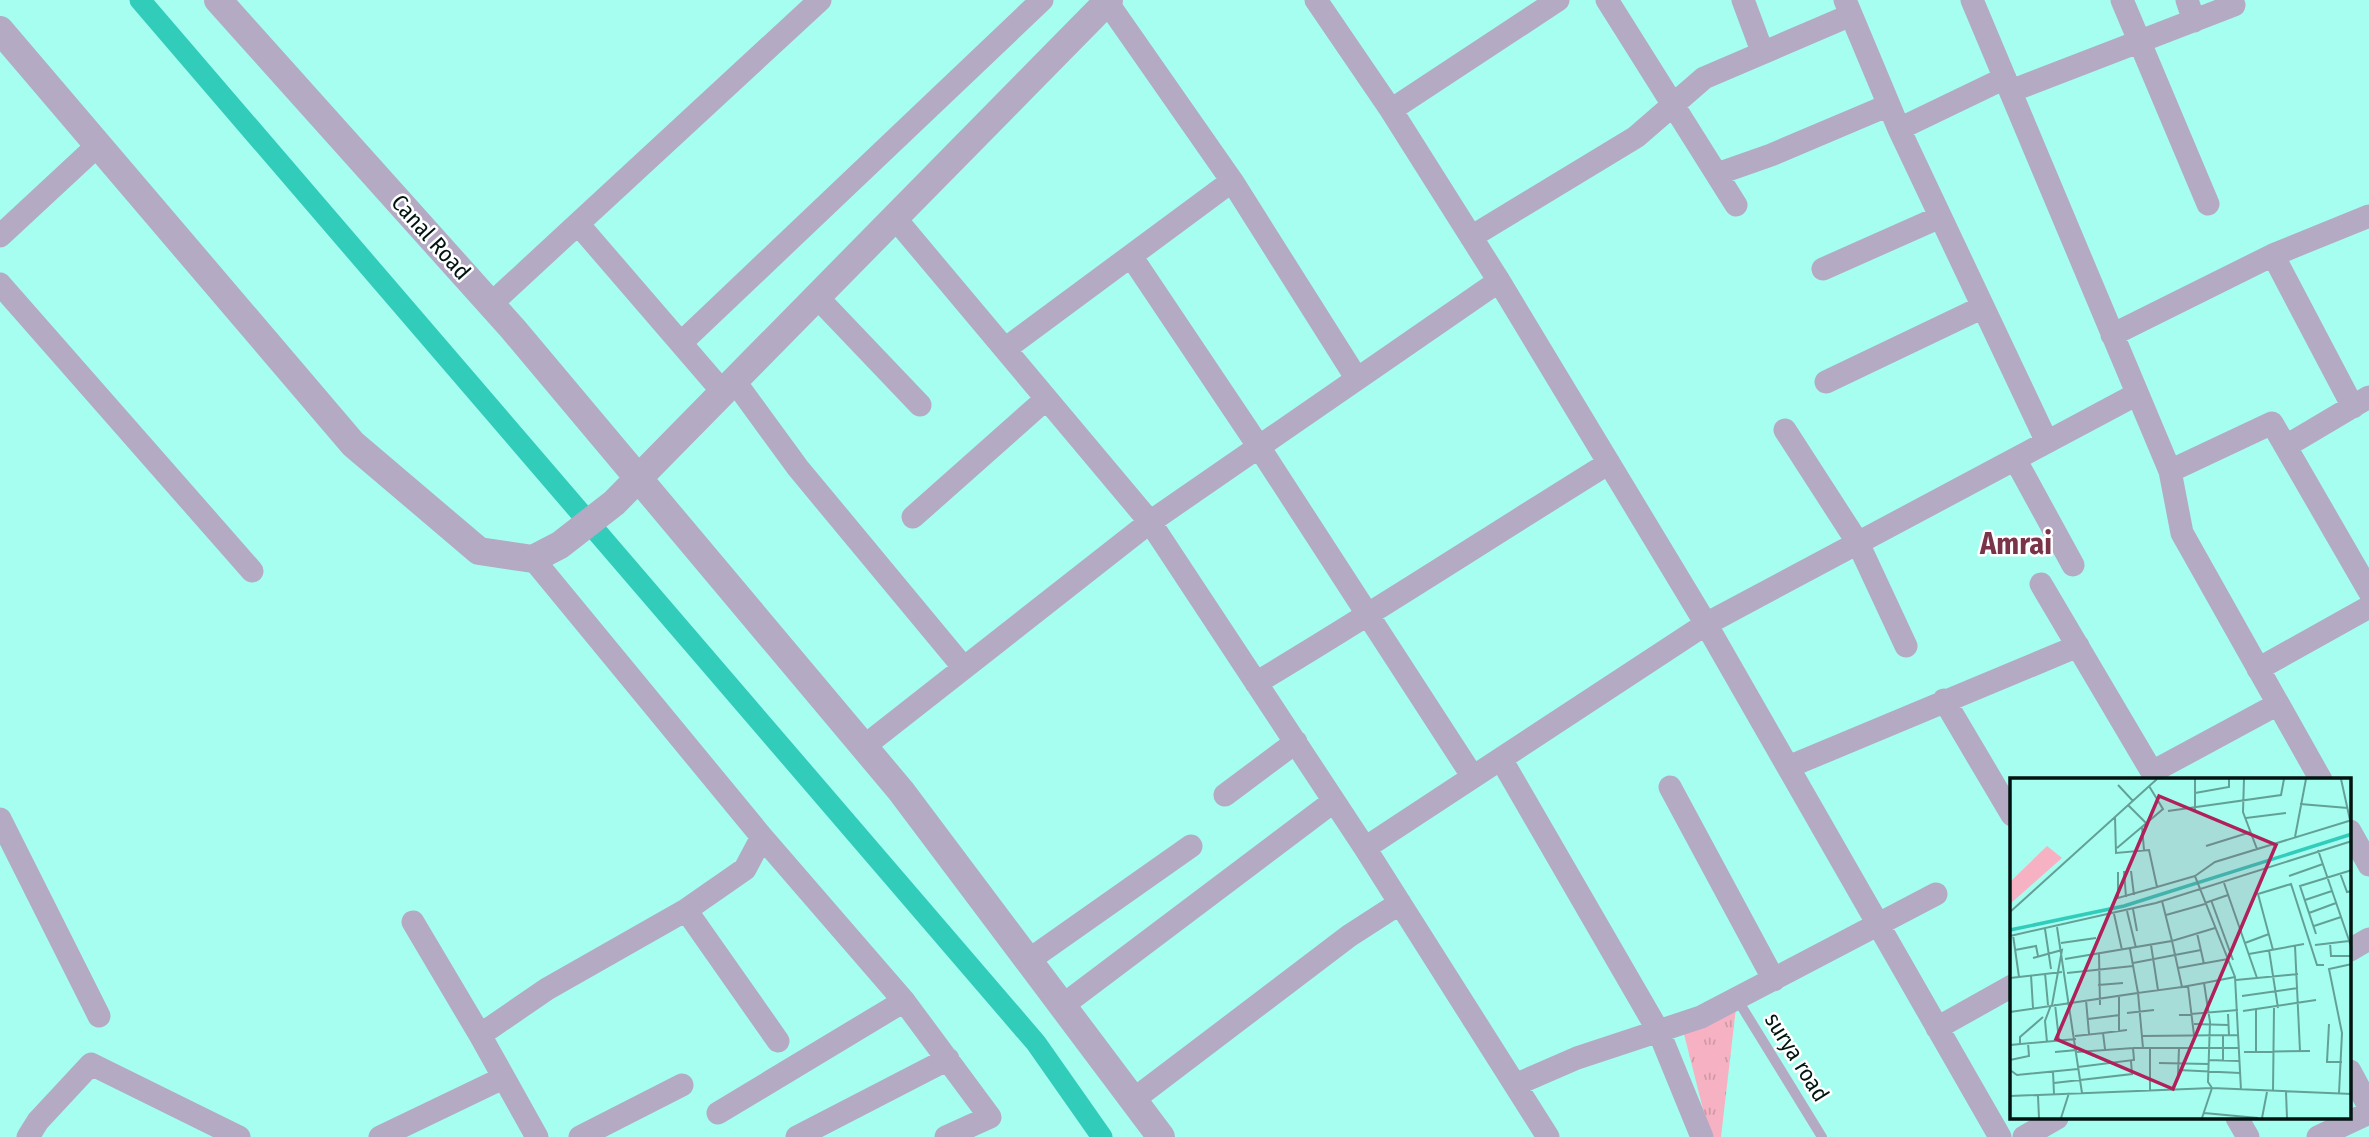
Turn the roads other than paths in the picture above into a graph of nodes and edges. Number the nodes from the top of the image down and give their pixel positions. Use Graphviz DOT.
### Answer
graph roads {
  1 [pos="218,0"];
  2 [pos="820,0"];
  3 [pos="1042,0"];
  4 [pos="1316,0"];
  5 [pos="1559,0"];
  6 [pos="1608,0"];
  7 [pos="1743,0"];
  8 [pos="1972,0"];
  9 [pos="2122,0"];
  10 [pos="1108,1"];
  11 [pos="2234,5"];
  12 [pos="1848,8"];
  13 [pos="2191,10"];
  14 [pos="0,30"];
  15 [pos="2138,42"];
  16 [pos="1762,51"];
  17 [pos="2008,85"];
  18 [pos="1673,102"];
  19 [pos="1889,105"];
  20 [pos="1391,110"];
  21 [pos="1899,129"];
  22 [pos="98,145"];
  23 [pos="1717,174"];
  24 [pos="1232,181"];
  25 [pos="2208,204"];
  26 [pos="1736,205"];
  27 [pos="894,216"];
  28 [pos="2369,216"];
  29 [pos="1940,217"];
  30 [pos="578,224"];
  31 [pos="0,236"];
  32 [pos="1471,237"];
  33 [pos="2273,255"];
  34 [pos="1131,256"];
  35 [pos="1823,269"];
  36 [pos="1499,281"];
  37 [pos="0,284"];
  38 [pos="816,296"];
  39 [pos="491,304"];
  40 [pos="1983,307"];
  41 [pos="2112,334"];
  42 [pos="681,343"];
  43 [pos="1004,349"];
  44 [pos="1357,379"];
  45 [pos="1826,383"];
  46 [pos="728,385"];
  47 [pos="2137,394"];
  48 [pos="1046,399"];
  49 [pos="2361,402"];
  50 [pos="920,405"];
  51 [pos="1785,430"];
  52 [pos="2047,442"];
  53 [pos="2286,446"];
  54 [pos="1259,447"];
  55 [pos="2015,459"];
  56 [pos="1609,463"];
  57 [pos="2169,471"];
  58 [pos="638,479"];
  59 [pos="913,517"];
  60 [pos="1150,522"];
  61 [pos="1858,543"];
  62 [pos="533,559"];
  63 [pos="2073,565"];
  64 [pos="252,571"];
  65 [pos="2041,584"];
  66 [pos="2369,591"];
  67 [pos="2369,607"];
  68 [pos="1369,616"];
  69 [pos="1706,624"];
  70 [pos="1906,646"];
  71 [pos="2078,646"];
  72 [pos="964,668"];
  73 [pos="2258,669"];
  74 [pos="1256,683"];
  75 [pos="1944,700"];
  76 [pos="2278,704"];
  77 [pos="1296,743"];
  78 [pos="862,748"];
  79 [pos="1501,759"];
  80 [pos="1788,767"];
  81 [pos="2155,776"];
  82 [pos="1473,777"];
  83 [pos="2320,778"];
  84 [pos="1670,787"];
  85 [pos="1225,795"];
  86 [pos="1334,801"];
  87 [pos="2010,812"];
  88 [pos="0,819"];
  89 [pos="2352,835"];
  90 [pos="762,836"];
  91 [pos="1191,846"];
  92 [pos="1366,848"];
  93 [pos="2369,865"];
  94 [pos="1937,894"];
  95 [pos="1400,902"];
  96 [pos="686,910"];
  97 [pos="414,922"];
  98 [pos="1879,926"];
  99 [pos="2369,939"];
  100 [pos="2352,949"];
  101 [pos="1029,960"];
  102 [pos="1774,980"];
  103 [pos="2010,986"];
  104 [pos="1737,999"];
  105 [pos="904,1001"];
  106 [pos="1062,1006"];
  107 [pos="99,1016"];
  108 [pos="1937,1028"];
  109 [pos="1659,1032"];
  110 [pos="480,1035"];
  111 [pos="778,1041"];
  112 [pos="948,1059"];
  113 [pos="2352,1075"];
  114 [pos="503,1078"];
  115 [pos="682,1085"];
  116 [pos="1515,1085"];
  117 [pos="1133,1100"];
  118 [pos="2369,1107"];
  119 [pos="718,1113"];
  120 [pos="2369,1113"];
  121 [pos="2054,1120"];
  122 [pos="2238,1120"];
  123 [pos="28,1137"];
  124 [pos="239,1137"];
  125 [pos="380,1137"];
  126 [pos="537,1137"];
  127 [pos="580,1137"];
  128 [pos="797,1137"];
  129 [pos="946,1137"];
  130 [pos="1161,1137"];
  131 [pos="1548,1137"];
  132 [pos="1702,1137"];
  133 [pos="1822,1137"];
  134 [pos="2000,1137"];
  135 [pos="2024,1137"];
  136 [pos="2248,1137"];
  137 [pos="2318,1137"];
  1 -- 39 [label="street, Canal Road"];
  2 -- 30 [label="street"];
  3 -- 42 [label="street"];
  4 -- 20 [label="street"];
  5 -- 20 [label="street"];
  6 -- 18 [label="street"];
  7 -- 16 [label="street"];
  8 -- 17 [label="street"];
  9 -- 15 [label="street"];
  10 -- 24 [label="street"];
  10 -- 27 [label="street"];
  11 -- 13 [label="street"];
  12 -- 16 [label="street"];
  12 -- 19 [label="street"];
  13 -- 15 [label="street"];
  14 -- 22 [label="street"];
  15 -- 17 [label="street"];
  15 -- 25 [label="street"];
  16 -- 18 [label="street"];
  17 -- 21 [label="street"];
  17 -- 41 [label="street"];
  18 -- 23 [label="street"];
  18 -- 32 [label="street"];
  19 -- 21 [label="street"];
  19 -- 23 [label="street"];
  20 -- 32 [label="street"];
  21 -- 29 [label="street"];
  22 -- 31 [label="street"];
  22 -- 62 [label="street"];
  23 -- 26 [label="street"];
  24 -- 34 [label="street"];
  24 -- 44 [label="street"];
  27 -- 38 [label="street"];
  27 -- 43 [label="street"];
  28 -- 33 [label="street"];
  29 -- 35 [label="street"];
  29 -- 40 [label="street"];
  30 -- 39 [label="street"];
  30 -- 42 [label="street"];
  32 -- 36 [label="street"];
  33 -- 41 [label="street"];
  33 -- 49 [label="street"];
  34 -- 43 [label="street"];
  34 -- 54 [label="street"];
  36 -- 44 [label="street"];
  36 -- 56 [label="street"];
  37 -- 64 [label="street"];
  38 -- 46 [label="street"];
  38 -- 50 [label="street"];
  39 -- 58 [label="street, Canal Road"];
  40 -- 45 [label="street"];
  40 -- 52 [label="street"];
  41 -- 47 [label="street"];
  42 -- 46 [label="street"];
  43 -- 48 [label="street"];
  44 -- 54 [label="street"];
  46 -- 58 [label="street"];
  46 -- 72 [label="street"];
  47 -- 52 [label="street"];
  47 -- 57 [label="street"];
  48 -- 59 [label="street"];
  48 -- 60 [label="street"];
  49 -- 53 [label="street"];
  51 -- 61 [label="street"];
  52 -- 55 [label="street"];
  53 -- 57 [label="street"];
  53 -- 66 [label="street"];
  54 -- 60 [label="street"];
  54 -- 68 [label="street"];
  55 -- 61 [label="street"];
  55 -- 63 [label="street"];
  56 -- 68 [label="street"];
  56 -- 69 [label="street"];
  57 -- 73 [label="street"];
  58 -- 62 [label="street"];
  58 -- 78 [label="street, Canal Road"];
  60 -- 72 [label="street"];
  60 -- 74 [label="street"];
  61 -- 69 [label="street"];
  61 -- 70 [label="street"];
  62 -- 90 [label="street"];
  65 -- 71 [label="street"];
  67 -- 73 [label="street"];
  68 -- 74 [label="street"];
  68 -- 82 [label="street"];
  69 -- 79 [label="street"];
  69 -- 80 [label="street"];
  71 -- 75 [label="street"];
  71 -- 81 [label="street"];
  72 -- 78 [label="street"];
  73 -- 76 [label="street"];
  74 -- 77 [label="street"];
  75 -- 80 [label="street"];
  75 -- 87 [label="street"];
  76 -- 81 [label="street"];
  76 -- 83 [label="street"];
  77 -- 85 [label="street"];
  77 -- 86 [label="street"];
  78 -- 101 [label="street, Canal Road"];
  79 -- 82 [label="street"];
  79 -- 109 [label="street"];
  80 -- 98 [label="street"];
  82 -- 92 [label="street"];
  84 -- 102 [label="street"];
  86 -- 92 [label="street"];
  86 -- 106 [label="street"];
  88 -- 107 [label="street"];
  89 -- 93 [label="street"];
  90 -- 96 [label="street"];
  90 -- 105 [label="street"];
  91 -- 101 [label="street"];
  92 -- 95 [label="street"];
  94 -- 98 [label="street"];
  95 -- 116 [label="street"];
  95 -- 117 [label="street"];
  96 -- 110 [label="street"];
  96 -- 111 [label="street"];
  97 -- 110 [label="street"];
  98 -- 102 [label="street"];
  98 -- 108 [label="street"];
  99 -- 100 [label="street"];
  101 -- 106 [label="street, Canal Road"];
  102 -- 104 [label="street"];
  103 -- 108 [label="street"];
  104 -- 109 [label="street"];
  104 -- 133 [label="lane, surya road"];
  105 -- 112 [label="street"];
  105 -- 119 [label="street"];
  106 -- 117 [label="street, Canal Road"];
  108 -- 134 [label="street"];
  109 -- 116 [label="street"];
  109 -- 132 [label="street"];
  110 -- 114 [label="street"];
  112 -- 128 [label="street"];
  112 -- 129 [label="street"];
  113 -- 118 [label="street"];
  114 -- 125 [label="street"];
  114 -- 126 [label="street"];
  115 -- 127 [label="street"];
  116 -- 131 [label="street"];
  117 -- 130 [label="street, Canal Road"];
  120 -- 137 [label="street"];
  121 -- 135 [label="street"];
  122 -- 136 [label="street"];
  123 -- 124 [label="street"];
}
